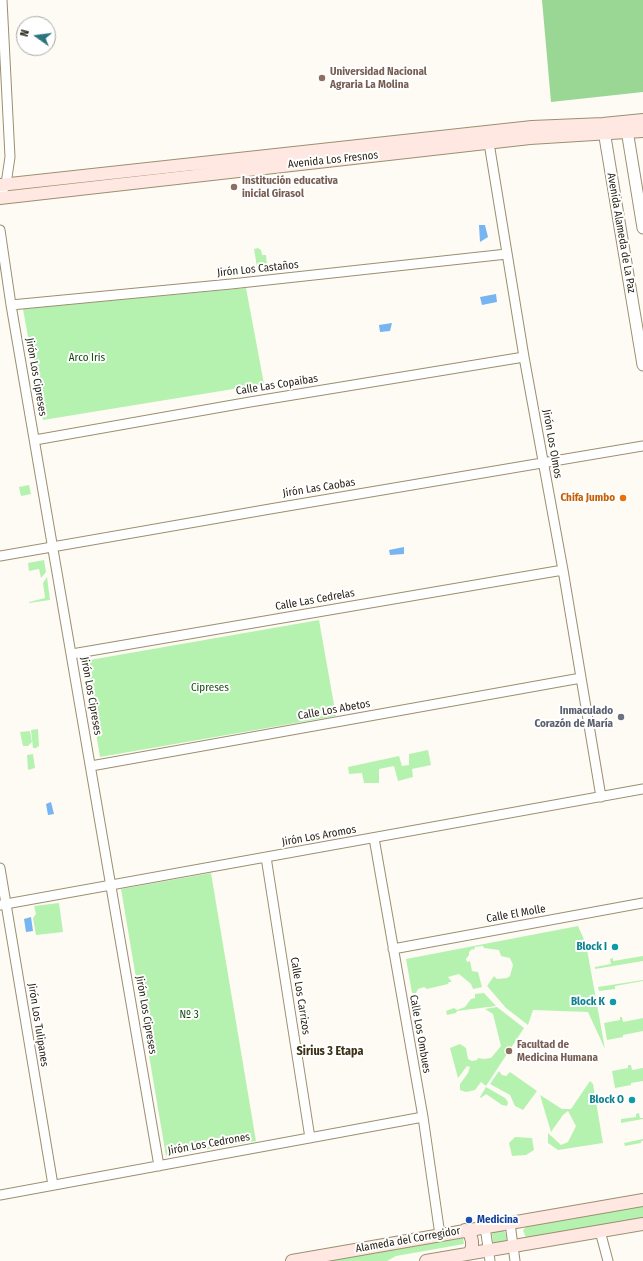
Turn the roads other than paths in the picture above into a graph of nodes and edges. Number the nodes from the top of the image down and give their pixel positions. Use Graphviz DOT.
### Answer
graph roads {
  1 [pos="2,0"];
  2 [pos="643,120"];
  3 [pos="626,128"];
  4 [pos="604,129"];
  5 [pos="643,131"];
  6 [pos="489,143"];
  7 [pos="2,188"];
  8 [pos="0,198"];
  9 [pos="643,228"];
  10 [pos="0,230"];
  11 [pos="507,254"];
  12 [pos="12,305"];
  13 [pos="524,357"];
  14 [pos="643,365"];
  15 [pos="35,440"];
  16 [pos="643,446"];
  17 [pos="543,464"];
  18 [pos="53,547"];
  19 [pos="0,556"];
  20 [pos="563,570"];
  21 [pos="72,654"];
  22 [pos="581,678"];
  23 [pos="91,766"];
  24 [pos="643,789"];
  25 [pos="601,797"];
  26 [pos="374,838"];
  27 [pos="266,857"];
  28 [pos="0,868"];
  29 [pos="110,885"];
  30 [pos="643,903"];
  31 [pos="3,905"];
  32 [pos="393,949"];
  33 [pos="423,1117"];
  34 [pos="310,1138"];
  35 [pos="159,1166"];
  36 [pos="53,1185"];
  37 [pos="0,1195"];
  38 [pos="643,1200"];
  39 [pos="510,1223"];
  40 [pos="643,1224"];
  41 [pos="485,1227"];
  42 [pos="465,1230"];
  43 [pos="600,1231"];
  44 [pos="440,1235"];
  45 [pos="513,1246"];
  46 [pos="469,1253"];
  47 [pos="489,1256"];
  48 [pos="292,1261"];
  49 [pos="426,1261"];
  50 [pos="515,1261"];
  51 [pos="608,1261"];
  1 -- 7 [label="street"];
  2 -- 3 [label="main road, Avenida Los Fresnos"];
  3 -- 4 [label="main road, Avenida Los Fresnos"];
  3 -- 5 [label="main road, Avenida Los Fresnos"];
  3 -- 9 [label="street, Avenida Alameda de La Paz"];
  4 -- 6 [label="main road, Avenida Los Fresnos"];
  4 -- 7 [label="main road, Avenida Los Fresnos"];
  4 -- 14 [label="street, Avenida Alameda de La Paz"];
  6 -- 8 [label="main road, Avenida Los Fresnos"];
  6 -- 11 [label="street, Jirón Los Olmos"];
  10 -- 12 [label="street, Jirón Los Cipreses"];
  11 -- 12 [label="street, Jirón Los Castaños"];
  11 -- 13 [label="street, Jirón Los Olmos"];
  12 -- 15 [label="street, Jirón Los Cipreses"];
  13 -- 15 [label="street, Calle Las Copaibas"];
  13 -- 17 [label="street, Jirón Los Olmos"];
  15 -- 18 [label="street, Jirón Los Cipreses"];
  16 -- 17 [label="street, Jirón Las Caobas"];
  17 -- 18 [label="street, Jirón Las Caobas"];
  17 -- 20 [label="street, Jirón Los Olmos"];
  18 -- 19 [label="street, Jirón Las Caobas"];
  18 -- 21 [label="street, Jirón Los Cipreses"];
  20 -- 21 [label="street, Calle Las Cedrelas"];
  20 -- 22 [label="street, Jirón Los Olmos"];
  21 -- 23 [label="street, Jirón Los Cipreses"];
  22 -- 23 [label="street, Calle Los Abetos"];
  22 -- 25 [label="street, Jirón Los Olmos"];
  23 -- 29 [label="street, Jirón Los Cipreses"];
  24 -- 25 [label="street, Jirón Los Aromos"];
  25 -- 26 [label="street, Jirón Los Aromos"];
  26 -- 27 [label="street, Jirón Los Aromos"];
  26 -- 32 [label="street, Calle Los Ombues"];
  27 -- 29 [label="street, Jirón Los Aromos"];
  27 -- 34 [label="street, Calle Los Carrizos"];
  28 -- 31 [label="street, Jirón Los Tulipanes"];
  29 -- 31 [label="street, Jirón Los Aromos"];
  29 -- 35 [label="street, Jirón Los Cipreses"];
  30 -- 32 [label="street, Calle El Molle"];
  31 -- 36 [label="street, Jirón Los Tulipanes"];
  32 -- 33 [label="street, Calle Los Ombues"];
  33 -- 34 [label="street, Jirón Los Cedrones"];
  33 -- 44 [label="street, Calle Los Ombues"];
  34 -- 35 [label="street, Jirón Los Cedrones"];
  35 -- 36 [label="street, Jirón Los Cedrones"];
  36 -- 37 [label="street, Jirón Los Cedrones"];
  38 -- 39 [label="main road, Alameda del Corregidor"];
  39 -- 41 [label="main road, Alameda del Corregidor"];
  39 -- 45 [label="street"];
  40 -- 43 [label="main road"];
  41 -- 42 [label="main road, Alameda del Corregidor"];
  41 -- 47 [label="street"];
  42 -- 44 [label="main road, Alameda del Corregidor"];
  42 -- 46 [label="main road"];
  43 -- 45 [label="main road"];
  43 -- 51 [label="street"];
  44 -- 48 [label="main road, Alameda del Corregidor"];
  45 -- 47 [label="main road"];
  45 -- 50 [label="street"];
  46 -- 47 [label="main road"];
  46 -- 49 [label="main road"];
}
